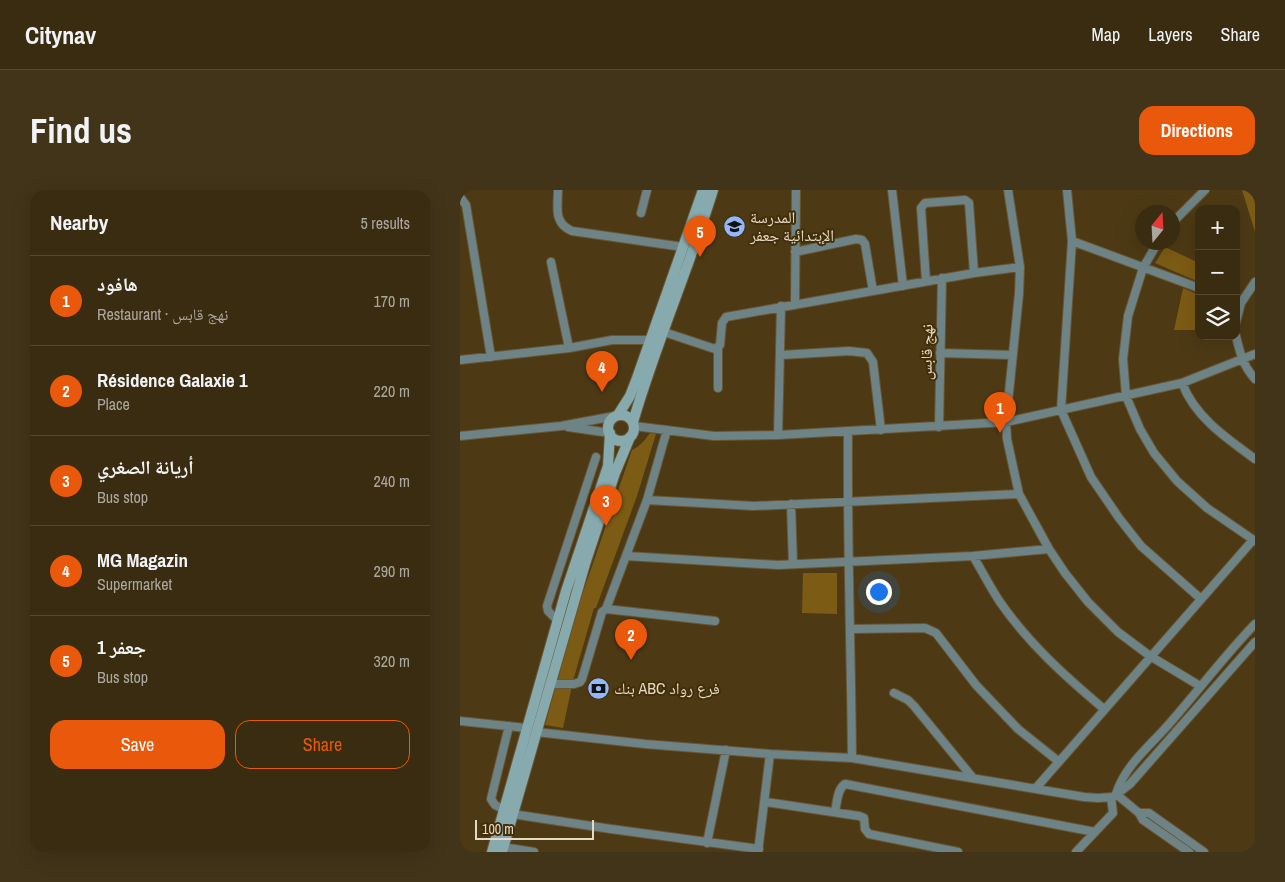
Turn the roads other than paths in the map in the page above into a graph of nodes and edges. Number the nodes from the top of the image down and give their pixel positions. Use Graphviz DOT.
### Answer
graph roads {
  1 [pos="558,190"];
  2 [pos="647,190"];
  3 [pos="703,190"];
  4 [pos="713,190"];
  5 [pos="796,190"];
  6 [pos="892,190"];
  7 [pos="1008,190"];
  8 [pos="1067,190"];
  9 [pos="1205,190"];
  10 [pos="460,197"];
  11 [pos="641,212"];
  12 [pos="1180,215"];
  13 [pos="1072,241"];
  14 [pos="683,247"];
  15 [pos="1153,250"];
  16 [pos="795,252"];
  17 [pos="551,262"];
  18 [pos="1020,267"];
  19 [pos="1143,268"];
  20 [pos="974,273"];
  21 [pos="942,278"];
  22 [pos="926,281"];
  23 [pos="1255,282"];
  24 [pos="903,286"];
  25 [pos="1195,287"];
  26 [pos="873,291"];
  27 [pos="1240,300"];
  28 [pos="781,306"];
  29 [pos="795,306"];
  30 [pos="664,332"];
  31 [pos="650,340"];
  32 [pos="1237,340"];
  33 [pos="718,347"];
  34 [pos="569,348"];
  35 [pos="940,353"];
  36 [pos="1255,354"];
  37 [pos="781,355"];
  38 [pos="1012,355"];
  39 [pos="491,357"];
  40 [pos="460,360"];
  41 [pos="1242,360"];
  42 [pos="1255,380"];
  43 [pos="1182,383"];
  44 [pos="718,388"];
  45 [pos="1126,396"];
  46 [pos="1061,410"];
  47 [pos="617,416"];
  48 [pos="1006,422"];
  49 [pos="633,424"];
  50 [pos="561,426"];
  51 [pos="939,427"];
  52 [pos="667,430"];
  53 [pos="881,430"];
  54 [pos="848,431"];
  55 [pos="610,433"];
  56 [pos="778,435"];
  57 [pos="460,436"];
  58 [pos="630,437"];
  59 [pos="596,457"];
  60 [pos="1255,459"];
  61 [pos="1019,494"];
  62 [pos="647,500"];
  63 [pos="848,502"];
  64 [pos="791,504"];
  65 [pos="1254,541"];
  66 [pos="1049,549"];
  67 [pos="626,556"];
  68 [pos="973,556"];
  69 [pos="850,562"];
  70 [pos="793,564"];
  71 [pos="1201,599"];
  72 [pos="606,609"];
  73 [pos="557,620"];
  74 [pos="715,620"];
  75 [pos="1255,624"];
  76 [pos="851,629"];
  77 [pos="1255,642"];
  78 [pos="1150,656"];
  79 [pos="556,684"];
  80 [pos="1200,686"];
  81 [pos="894,693"];
  82 [pos="1104,709"];
  83 [pos="460,721"];
  84 [pos="510,726"];
  85 [pos="531,730"];
  86 [pos="726,750"];
  87 [pos="770,754"];
  88 [pos="852,758"];
  89 [pos="1058,761"];
  90 [pos="973,778"];
  91 [pos="1036,788"];
  92 [pos="1114,796"];
  93 [pos="766,802"];
  94 [pos="508,811"];
  95 [pos="835,812"];
  96 [pos="1139,812"];
  97 [pos="1095,832"];
  98 [pos="707,843"];
  99 [pos="502,850"];
  100 [pos="758,850"];
  101 [pos="492,852"];
  102 [pos="534,852"];
  103 [pos="958,852"];
  104 [pos="1076,852"];
  105 [pos="1189,852"];
  106 [pos="1204,852"];
  1 -- 14 [label="street"];
  2 -- 11 [label="street"];
  3 -- 14 [label="street"];
  4 -- 30 [label="street"];
  5 -- 16 [label="street"];
  6 -- 24 [label="street"];
  7 -- 18 [label="street"];
  8 -- 13 [label="street"];
  9 -- 12 [label="street"];
  10 -- 39 [label="street"];
  13 -- 19 [label="street"];
  13 -- 46 [label="street"];
  14 -- 31 [label="street"];
  15 -- 19 [label="street"];
  16 -- 26 [label="street"];
  16 -- 29 [label="street"];
  17 -- 34 [label="street"];
  18 -- 20 [label="street"];
  18 -- 38 [label="street"];
  19 -- 25 [label="street"];
  19 -- 45 [label="street"];
  20 -- 21 [label="street"];
  20 -- 22 [label="street"];
  21 -- 22 [label="street"];
  21 -- 35 [label="street, نهج قابس"];
  22 -- 24 [label="street"];
  23 -- 27 [label="street"];
  24 -- 26 [label="street"];
  26 -- 29 [label="street"];
  28 -- 29 [label="street"];
  28 -- 33 [label="street"];
  28 -- 37 [label="street"];
  30 -- 33 [label="street"];
  30 -- 49 [label="street"];
  31 -- 34 [label="street"];
  31 -- 47 [label="street"];
  32 -- 41 [label="street"];
  33 -- 44 [label="street"];
  34 -- 39 [label="street"];
  35 -- 38 [label="street"];
  35 -- 51 [label="street, نهج قابس"];
  36 -- 41 [label="street"];
  37 -- 53 [label="street"];
  37 -- 56 [label="street"];
  38 -- 48 [label="street"];
  39 -- 40 [label="street"];
  41 -- 42 [label="street"];
  41 -- 43 [label="street"];
  43 -- 45 [label="street"];
  43 -- 60 [label="street"];
  45 -- 46 [label="street"];
  45 -- 65 [label="street"];
  46 -- 48 [label="street"];
  46 -- 71 [label="street"];
  47 -- 49 [label="street"];
  47 -- 50 [label="street"];
  47 -- 55 [label="street"];
  48 -- 51 [label="street"];
  48 -- 61 [label="street"];
  49 -- 52 [label="street"];
  49 -- 58 [label="street"];
  50 -- 55 [label="street"];
  50 -- 57 [label="street"];
  51 -- 53 [label="street"];
  52 -- 56 [label="street"];
  52 -- 62 [label="street"];
  53 -- 54 [label="street"];
  54 -- 56 [label="street"];
  54 -- 63 [label="street"];
  55 -- 58 [label="street"];
  55 -- 73 [label="street"];
  58 -- 85 [label="street"];
  59 -- 73 [label="street"];
  61 -- 63 [label="street"];
  61 -- 66 [label="street"];
  62 -- 64 [label="street"];
  62 -- 67 [label="street"];
  63 -- 64 [label="street"];
  63 -- 69 [label="street"];
  64 -- 70 [label="street"];
  65 -- 71 [label="street"];
  66 -- 68 [label="street"];
  66 -- 78 [label="street"];
  67 -- 70 [label="street"];
  67 -- 72 [label="street"];
  68 -- 69 [label="street"];
  68 -- 82 [label="street"];
  69 -- 70 [label="street"];
  69 -- 76 [label="street"];
  71 -- 78 [label="street"];
  72 -- 74 [label="street"];
  72 -- 79 [label="street"];
  73 -- 85 [label="street"];
  75 -- 80 [label="street"];
  76 -- 88 [label="street"];
  76 -- 89 [label="street"];
  77 -- 92 [label="street"];
  78 -- 80 [label="street"];
  78 -- 82 [label="street"];
  80 -- 92 [label="street"];
  81 -- 90 [label="street"];
  82 -- 89 [label="street"];
  83 -- 84 [label="street"];
  84 -- 85 [label="street"];
  84 -- 94 [label="street"];
  85 -- 86 [label="street"];
  85 -- 94 [label="street"];
  86 -- 87 [label="street"];
  86 -- 98 [label="street"];
  87 -- 88 [label="street"];
  87 -- 93 [label="street"];
  88 -- 90 [label="street"];
  89 -- 91 [label="street"];
  90 -- 91 [label="street"];
  91 -- 92 [label="street"];
  92 -- 96 [label="street"];
  92 -- 97 [label="street"];
  93 -- 95 [label="street"];
  93 -- 100 [label="street"];
  94 -- 98 [label="street"];
  94 -- 99 [label="street"];
  94 -- 101 [label="street"];
  95 -- 97 [label="street"];
  95 -- 103 [label="street"];
  96 -- 105 [label="street"];
  96 -- 106 [label="street"];
  97 -- 104 [label="street"];
  98 -- 100 [label="street"];
  99 -- 102 [label="street"];
}
